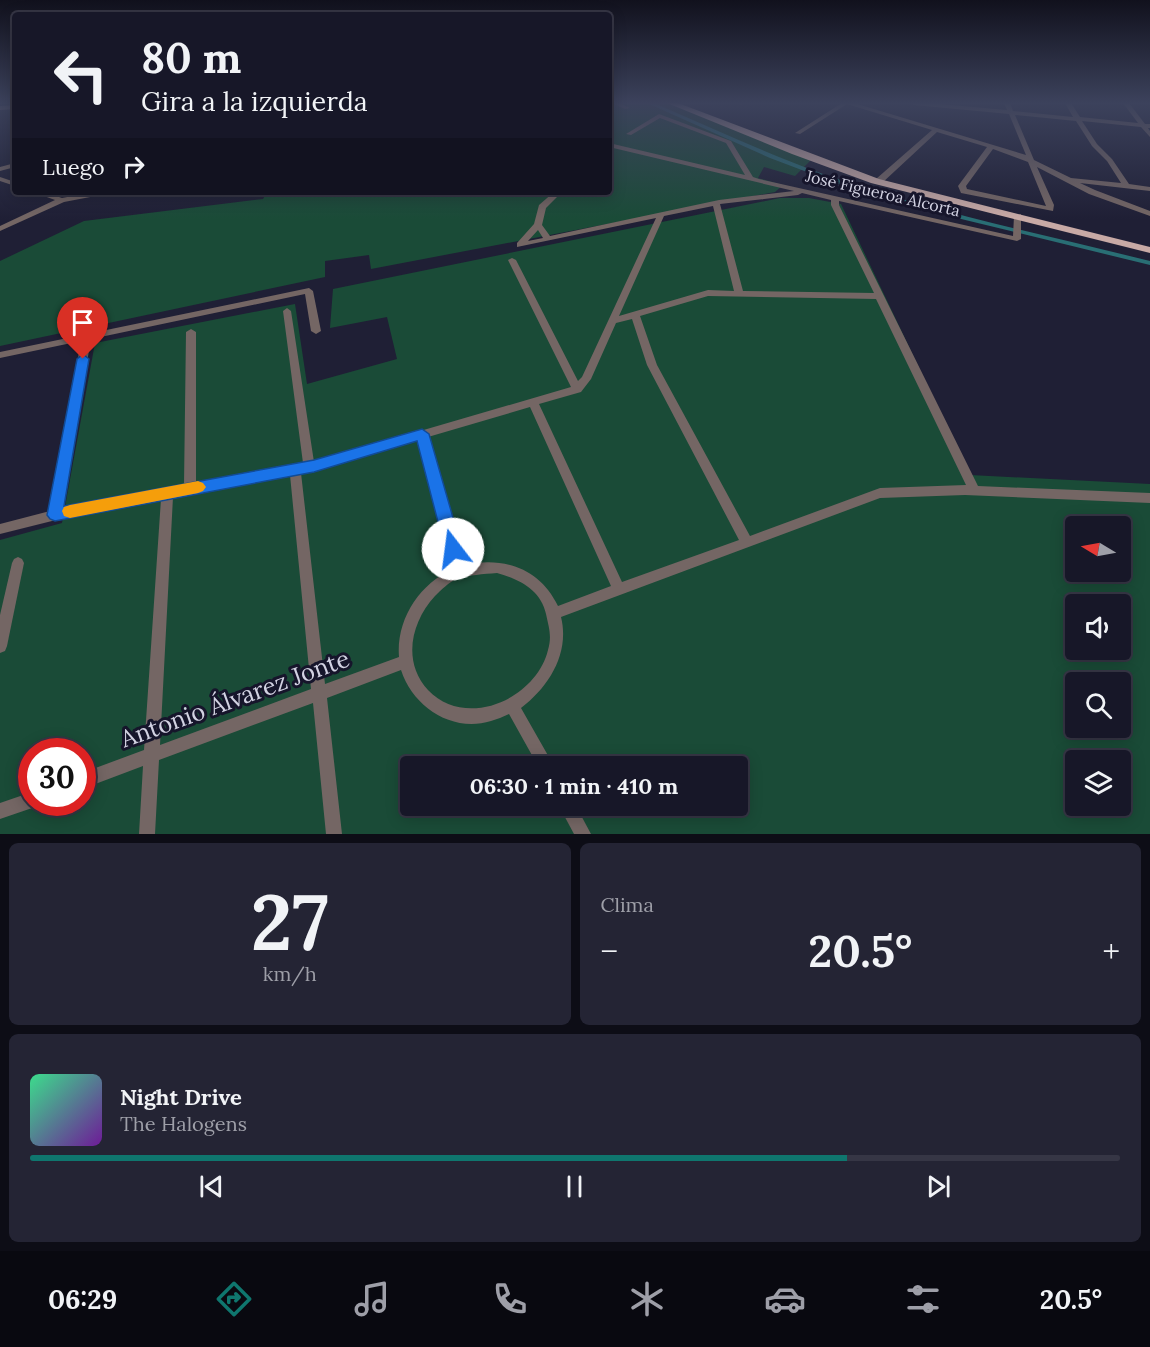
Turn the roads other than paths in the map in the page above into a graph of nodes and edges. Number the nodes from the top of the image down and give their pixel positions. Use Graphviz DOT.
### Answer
graph roads {
  1 [pos="727,142"];
  2 [pos="770,142"];
  3 [pos="777,142"];
  4 [pos="923,142"];
  5 [pos="975,142"];
  6 [pos="1023,142"];
  7 [pos="1092,142"];
  8 [pos="612,146"];
  9 [pos="991,147"];
  10 [pos="1031,161"];
  11 [pos="750,178"];
  12 [pos="1065,179"];
  13 [pos="879,181"];
  14 [pos="1126,186"];
  15 [pos="1150,189"];
  16 [pos="810,192"];
  17 [pos="46,195"];
  18 [pos="90,195"];
  19 [pos="555,195"];
  20 [pos="835,198"];
  21 [pos="62,200"];
  22 [pos="716,203"];
  23 [pos="1150,214"];
  24 [pos="661,215"];
  25 [pos="1018,217"];
  26 [pos="538,225"];
  27 [pos="0,229"];
  28 [pos="548,239"];
  29 [pos="1150,248"];
  30 [pos="512,260"];
  31 [pos="739,293"];
  32 [pos="880,296"];
  33 [pos="287,311"];
  34 [pos="635,315"];
  35 [pos="614,321"];
  36 [pos="316,331"];
  37 [pos="191,332"];
  38 [pos="87,336"];
  39 [pos="0,355"];
  40 [pos="577,389"];
  41 [pos="533,402"];
  42 [pos="422,434"];
  43 [pos="309,467"];
  44 [pos="295,470"];
  45 [pos="190,489"];
  46 [pos="975,491"];
  47 [pos="167,493"];
  48 [pos="1150,498"];
  49 [pos="55,515"];
  50 [pos="0,529"];
  51 [pos="747,542"];
  52 [pos="18,563"];
  53 [pos="460,573"];
  54 [pos="619,590"];
  55 [pos="553,614"];
  56 [pos="0,646"];
  57 [pos="405,662"];
  58 [pos="319,694"];
  59 [pos="512,706"];
  60 [pos="540,756"];
  61 [pos="152,757"];
  62 [pos="96,776"];
  63 [pos="18,805"];
  64 [pos="0,811"];
  65 [pos="573,816"];
  66 [pos="147,834"];
  67 [pos="334,834"];
  68 [pos="583,834"];
  1 -- 11 [label="street"];
  2 -- 25 [label="main road"];
  3 -- 13 [label="main road"];
  4 -- 13 [label="street"];
  5 -- 9 [label="street"];
  6 -- 10 [label="street"];
  7 -- 14 [label="street"];
  8 -- 11 [label="street, José Figueroa Alcorta"];
  9 -- 10 [label="street"];
  9 -- 10 [label="street"];
  10 -- 12 [label="street"];
  11 -- 16 [label="street, José Figueroa Alcorta"];
  12 -- 14 [label="street"];
  12 -- 23 [label="street"];
  13 -- 25 [label="main road"];
  14 -- 15 [label="street"];
  16 -- 20 [label="street, José Figueroa Alcorta"];
  16 -- 22 [label="street"];
  17 -- 21 [label="street"];
  18 -- 21 [label="street"];
  19 -- 26 [label="street"];
  20 -- 25 [label="street, José Figueroa Alcorta"];
  20 -- 32 [label="street"];
  21 -- 27 [label="street"];
  22 -- 24 [label="street"];
  22 -- 31 [label="street"];
  24 -- 28 [label="street"];
  24 -- 35 [label="street"];
  25 -- 29 [label="main road"];
  26 -- 28 [label="street"];
  26 -- 28 [label="street"];
  30 -- 40 [label="street"];
  31 -- 32 [label="street"];
  31 -- 34 [label="street"];
  32 -- 46 [label="street"];
  33 -- 43 [label="street"];
  34 -- 35 [label="street"];
  34 -- 51 [label="street"];
  35 -- 40 [label="street"];
  36 -- 38 [label="street"];
  37 -- 45 [label="street"];
  38 -- 39 [label="street"];
  38 -- 49 [label="street"];
  40 -- 41 [label="street"];
  41 -- 42 [label="street"];
  41 -- 54 [label="street"];
  42 -- 43 [label="street"];
  42 -- 53 [label="street"];
  43 -- 44 [label="street"];
  44 -- 45 [label="street"];
  44 -- 58 [label="street"];
  45 -- 47 [label="street"];
  46 -- 48 [label="street"];
  46 -- 51 [label="street"];
  47 -- 49 [label="street"];
  47 -- 61 [label="street"];
  49 -- 50 [label="street"];
  51 -- 54 [label="street"];
  52 -- 56 [label="street"];
  53 -- 55 [label="street"];
  53 -- 57 [label="street"];
  54 -- 55 [label="street"];
  55 -- 59 [label="street"];
  57 -- 58 [label="street, Antonio Álvarez Jonte"];
  57 -- 59 [label="street"];
  58 -- 61 [label="street, Antonio Álvarez Jonte"];
  58 -- 67 [label="street"];
  59 -- 60 [label="street"];
  61 -- 62 [label="street, Antonio Álvarez Jonte"];
  61 -- 66 [label="street"];
  63 -- 64 [label="street"];
  65 -- 68 [label="street"];
}
